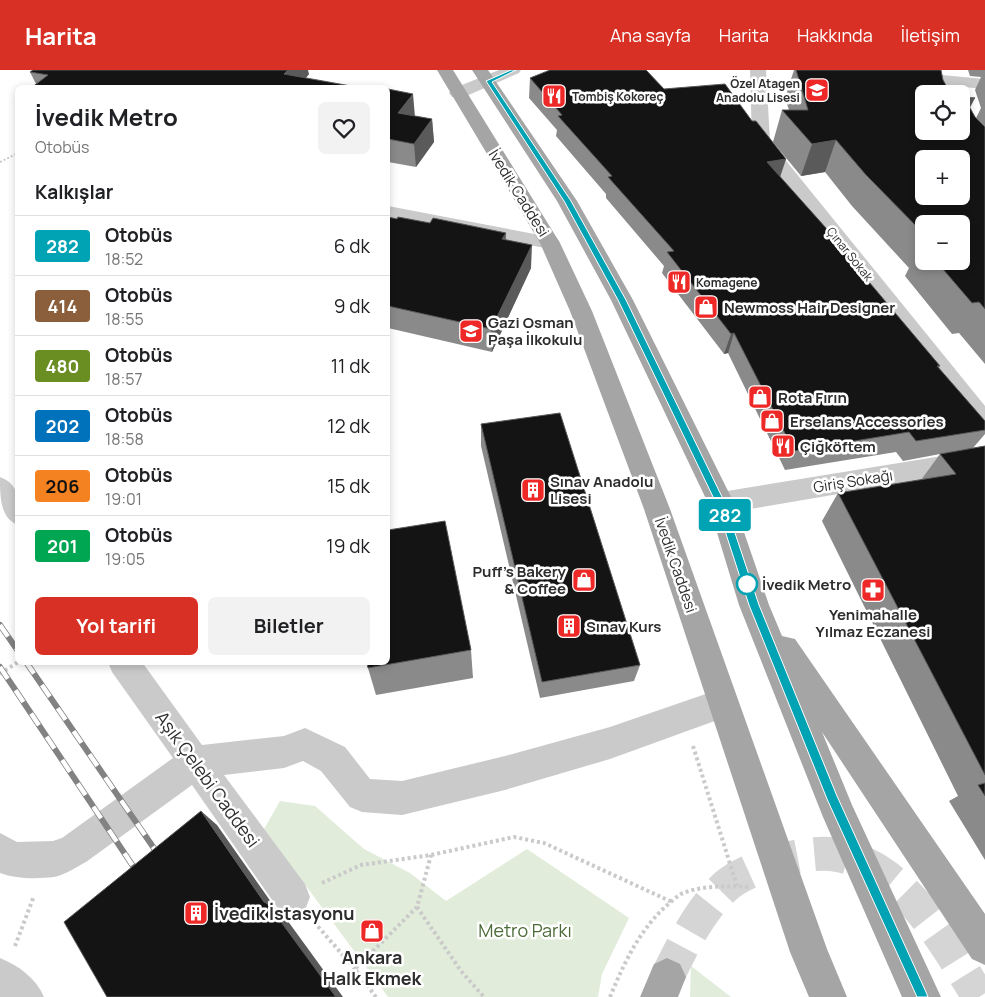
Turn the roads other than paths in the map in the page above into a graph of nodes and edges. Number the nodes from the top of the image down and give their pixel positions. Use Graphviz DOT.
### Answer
graph roads {
  1 [pos="513,70"];
  2 [pos="758,70"];
  3 [pos="833,70"];
  4 [pos="485,76"];
  5 [pos="942,81"];
  6 [pos="451,82"];
  7 [pos="985,84"];
  8 [pos="390,212"];
  9 [pos="550,244"];
  10 [pos="985,423"];
  11 [pos="985,459"];
  12 [pos="0,488"];
  13 [pos="721,503"];
  14 [pos="15,510"];
  15 [pos="754,605"];
  16 [pos="125,665"];
  17 [pos="724,703"];
  18 [pos="196,762"];
  19 [pos="0,851"];
  20 [pos="292,897"];
  21 [pos="985,946"];
  22 [pos="828,997"];
  23 [pos="922,997"];
  1 -- 4 [label="street"];
  2 -- 10 [label="street, Çınar Sokak"];
  3 -- 5 [label="street"];
  4 -- 6 [label="street"];
  4 -- 13 [label="main road"];
  5 -- 7 [label="street"];
  6 -- 9 [label="main road, İvedik Caddesi"];
  8 -- 9 [label="street"];
  9 -- 17 [label="main road, İvedik Caddesi"];
  11 -- 13 [label="street, Giriş Sokağı"];
  12 -- 14 [label="street"];
  13 -- 15 [label="main road"];
  15 -- 21 [label="main road"];
  15 -- 23 [label="main road"];
  16 -- 18 [label="street, Aşık Çelebi Caddesi"];
  17 -- 18 [label="street"];
  17 -- 22 [label="main road, İvedik Caddesi"];
  18 -- 19 [label="street"];
  18 -- 20 [label="street, Aşık Çelebi Caddesi"];
}
